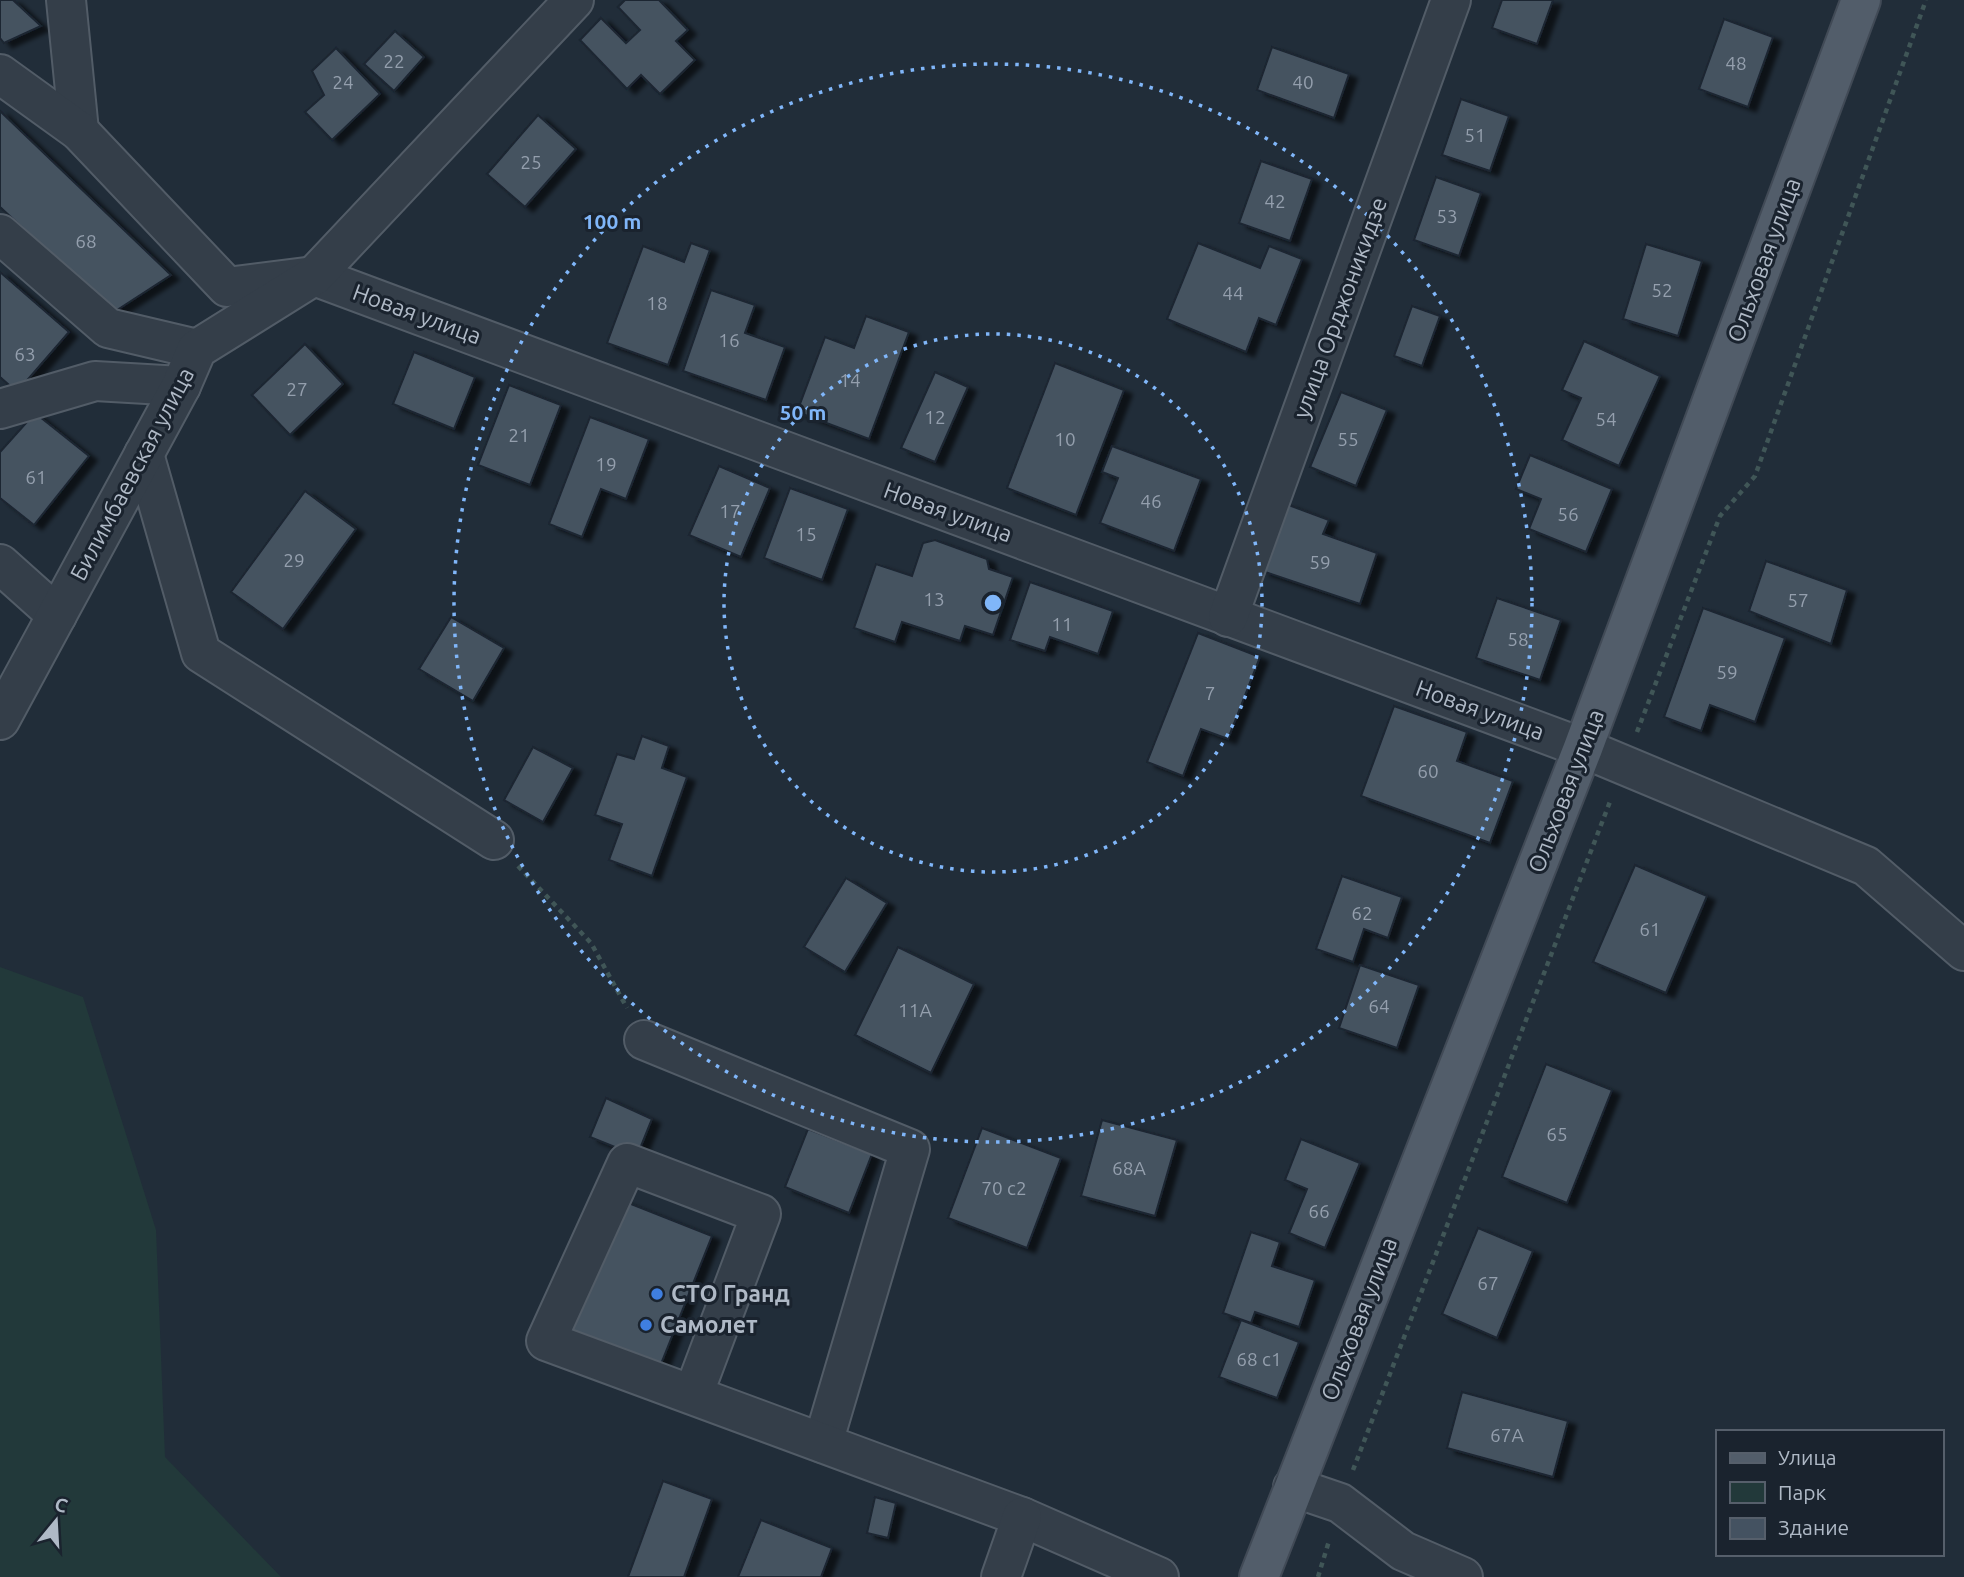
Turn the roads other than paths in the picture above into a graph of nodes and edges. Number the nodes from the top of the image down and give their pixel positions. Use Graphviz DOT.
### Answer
graph roads {
  1 [pos="66,0"];
  2 [pos="574,0"];
  3 [pos="1451,0"];
  4 [pos="1860,0"];
  5 [pos="0,74"];
  6 [pos="79,131"];
  7 [pos="0,234"];
  8 [pos="314,276"];
  9 [pos="197,349"];
  10 [pos="181,386"];
  11 [pos="3,405"];
  12 [pos="144,454"];
  13 [pos="0,564"];
  14 [pos="57,615"];
  15 [pos="1228,617"];
  16 [pos="0,720"];
  17 [pos="1583,748"];
  18 [pos="494,840"];
  19 [pos="1964,951"];
  20 [pos="644,1040"];
  21 [pos="693,1395"];
  22 [pos="822,1443"];
  23 [pos="1293,1487"];
  24 [pos="1022,1517"];
  25 [pos="1398,1564"];
  26 [pos="1001,1577"];
  27 [pos="1159,1577"];
  28 [pos="1259,1577"];
  29 [pos="1463,1577"];
  1 -- 6 [label="street"];
  2 -- 8 [label="street, Билимбаевская улица"];
  3 -- 15 [label="street, улица Орджоникидзе"];
  4 -- 17 [label="main road, Ольховая улица"];
  5 -- 6 [label="street"];
  6 -- 8 [label="street"];
  7 -- 9 [label="street"];
  8 -- 9 [label="street, Билимбаевская улица"];
  8 -- 15 [label="street, Новая улица"];
  9 -- 10 [label="street, Билимбаевская улица"];
  10 -- 11 [label="street"];
  10 -- 12 [label="street, Билимбаевская улица"];
  12 -- 14 [label="street, Билимбаевская улица"];
  12 -- 18 [label="street"];
  13 -- 14 [label="street"];
  14 -- 16 [label="street, Билимбаевская улица"];
  15 -- 17 [label="street, Новая улица"];
  17 -- 19 [label="street, Новая улица"];
  17 -- 23 [label="main road, Ольховая улица"];
  20 -- 22 [label="street"];
  21 -- 21 [label="street"];
  21 -- 22 [label="street"];
  22 -- 24 [label="street"];
  23 -- 25 [label="street"];
  23 -- 28 [label="main road, Ольховая улица"];
  24 -- 26 [label="street"];
  24 -- 27 [label="street"];
  25 -- 29 [label="street"];
}
